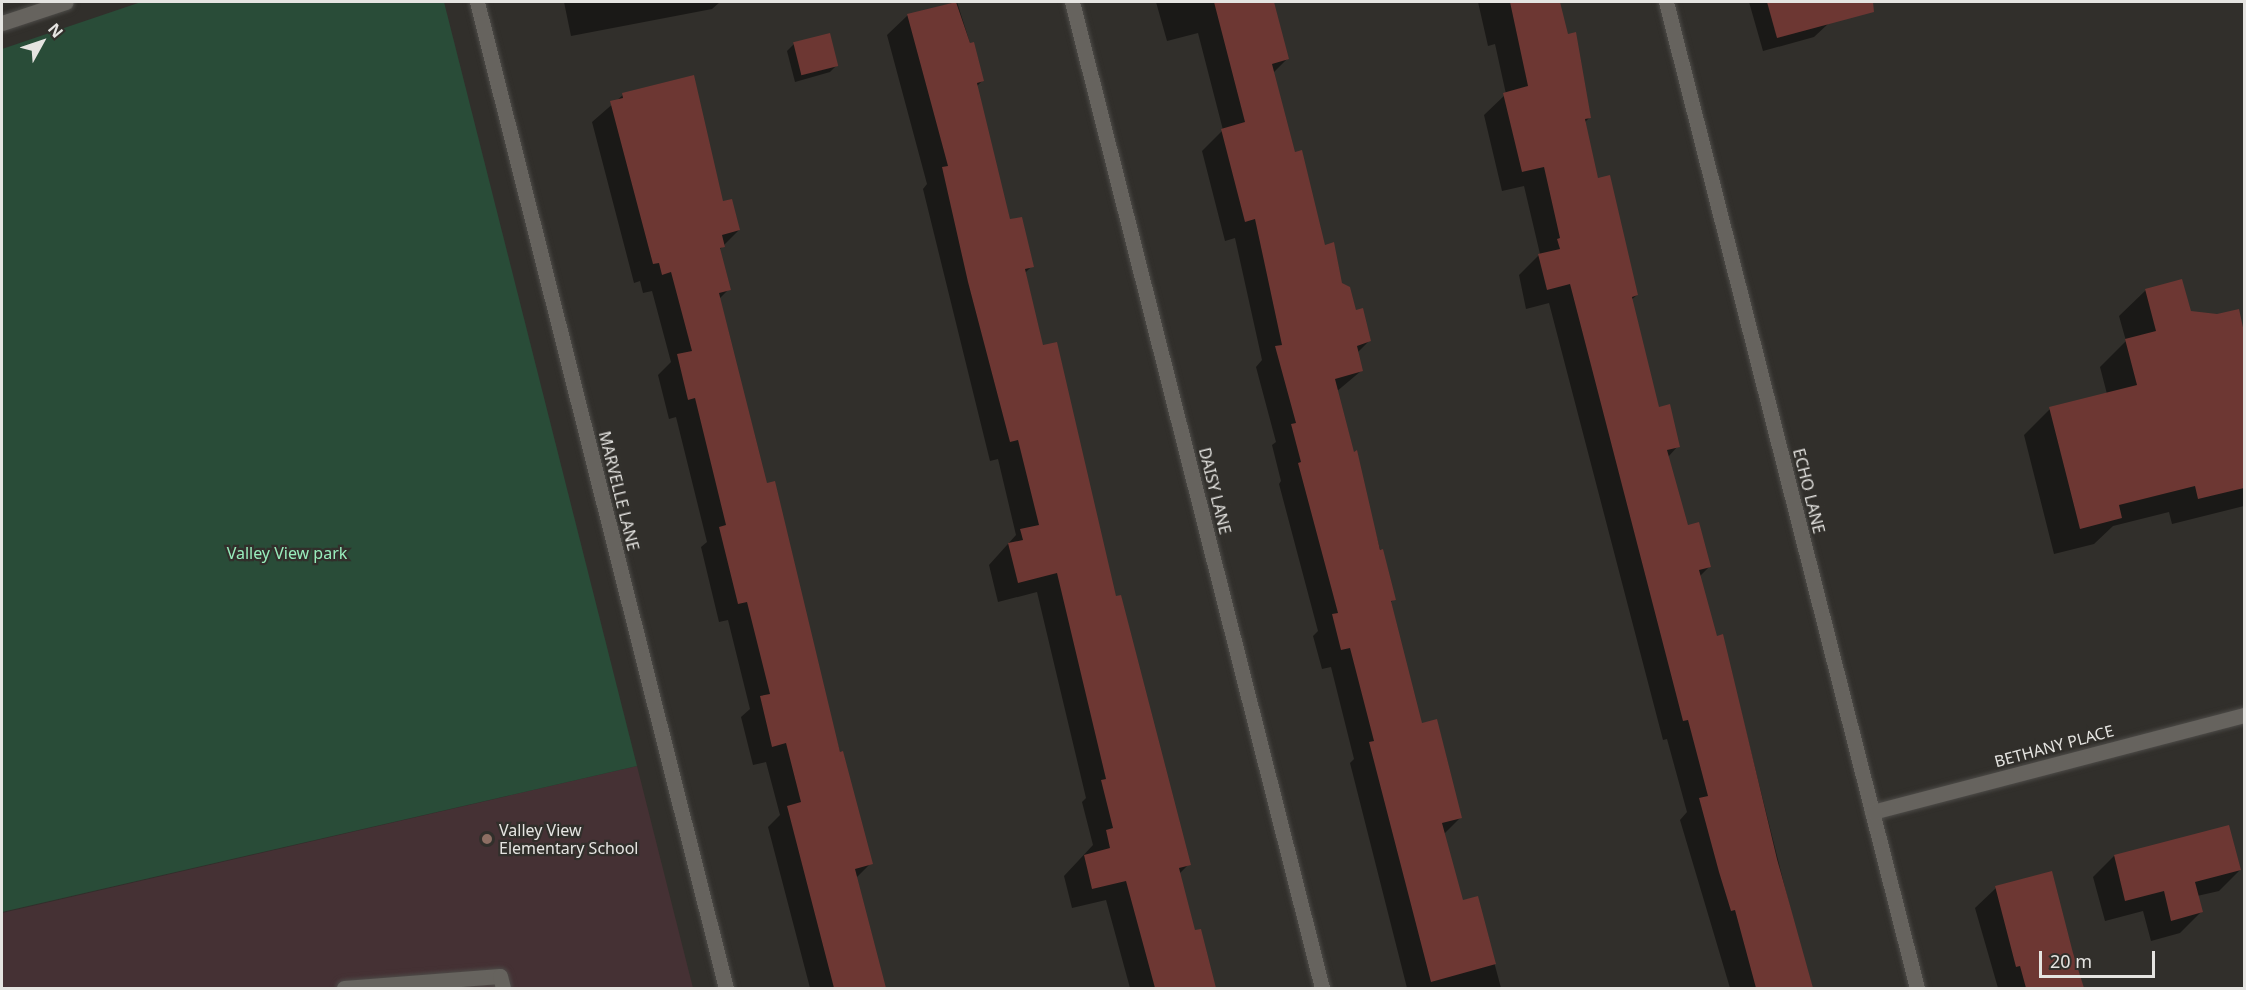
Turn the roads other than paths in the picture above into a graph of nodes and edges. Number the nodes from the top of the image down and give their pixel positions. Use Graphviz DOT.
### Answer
graph roads {
  1 [pos="66,2"];
  2 [pos="477,2"];
  3 [pos="1072,2"];
  4 [pos="1666,2"];
  5 [pos="2,23"];
  6 [pos="2244,715"];
  7 [pos="1872,812"];
  8 [pos="344,988"];
  9 [pos="503,988"];
  10 [pos="726,988"];
  11 [pos="1322,988"];
  12 [pos="1917,988"];
  1 -- 5 [label="street"];
  2 -- 10 [label="street, MARVELLE LANE"];
  3 -- 11 [label="street, DAISY LANE"];
  4 -- 7 [label="street, ECHO LANE"];
  6 -- 7 [label="street, BETHANY PLACE"];
  7 -- 12 [label="street, ECHO LANE"];
  8 -- 9 [label="street"];
}
